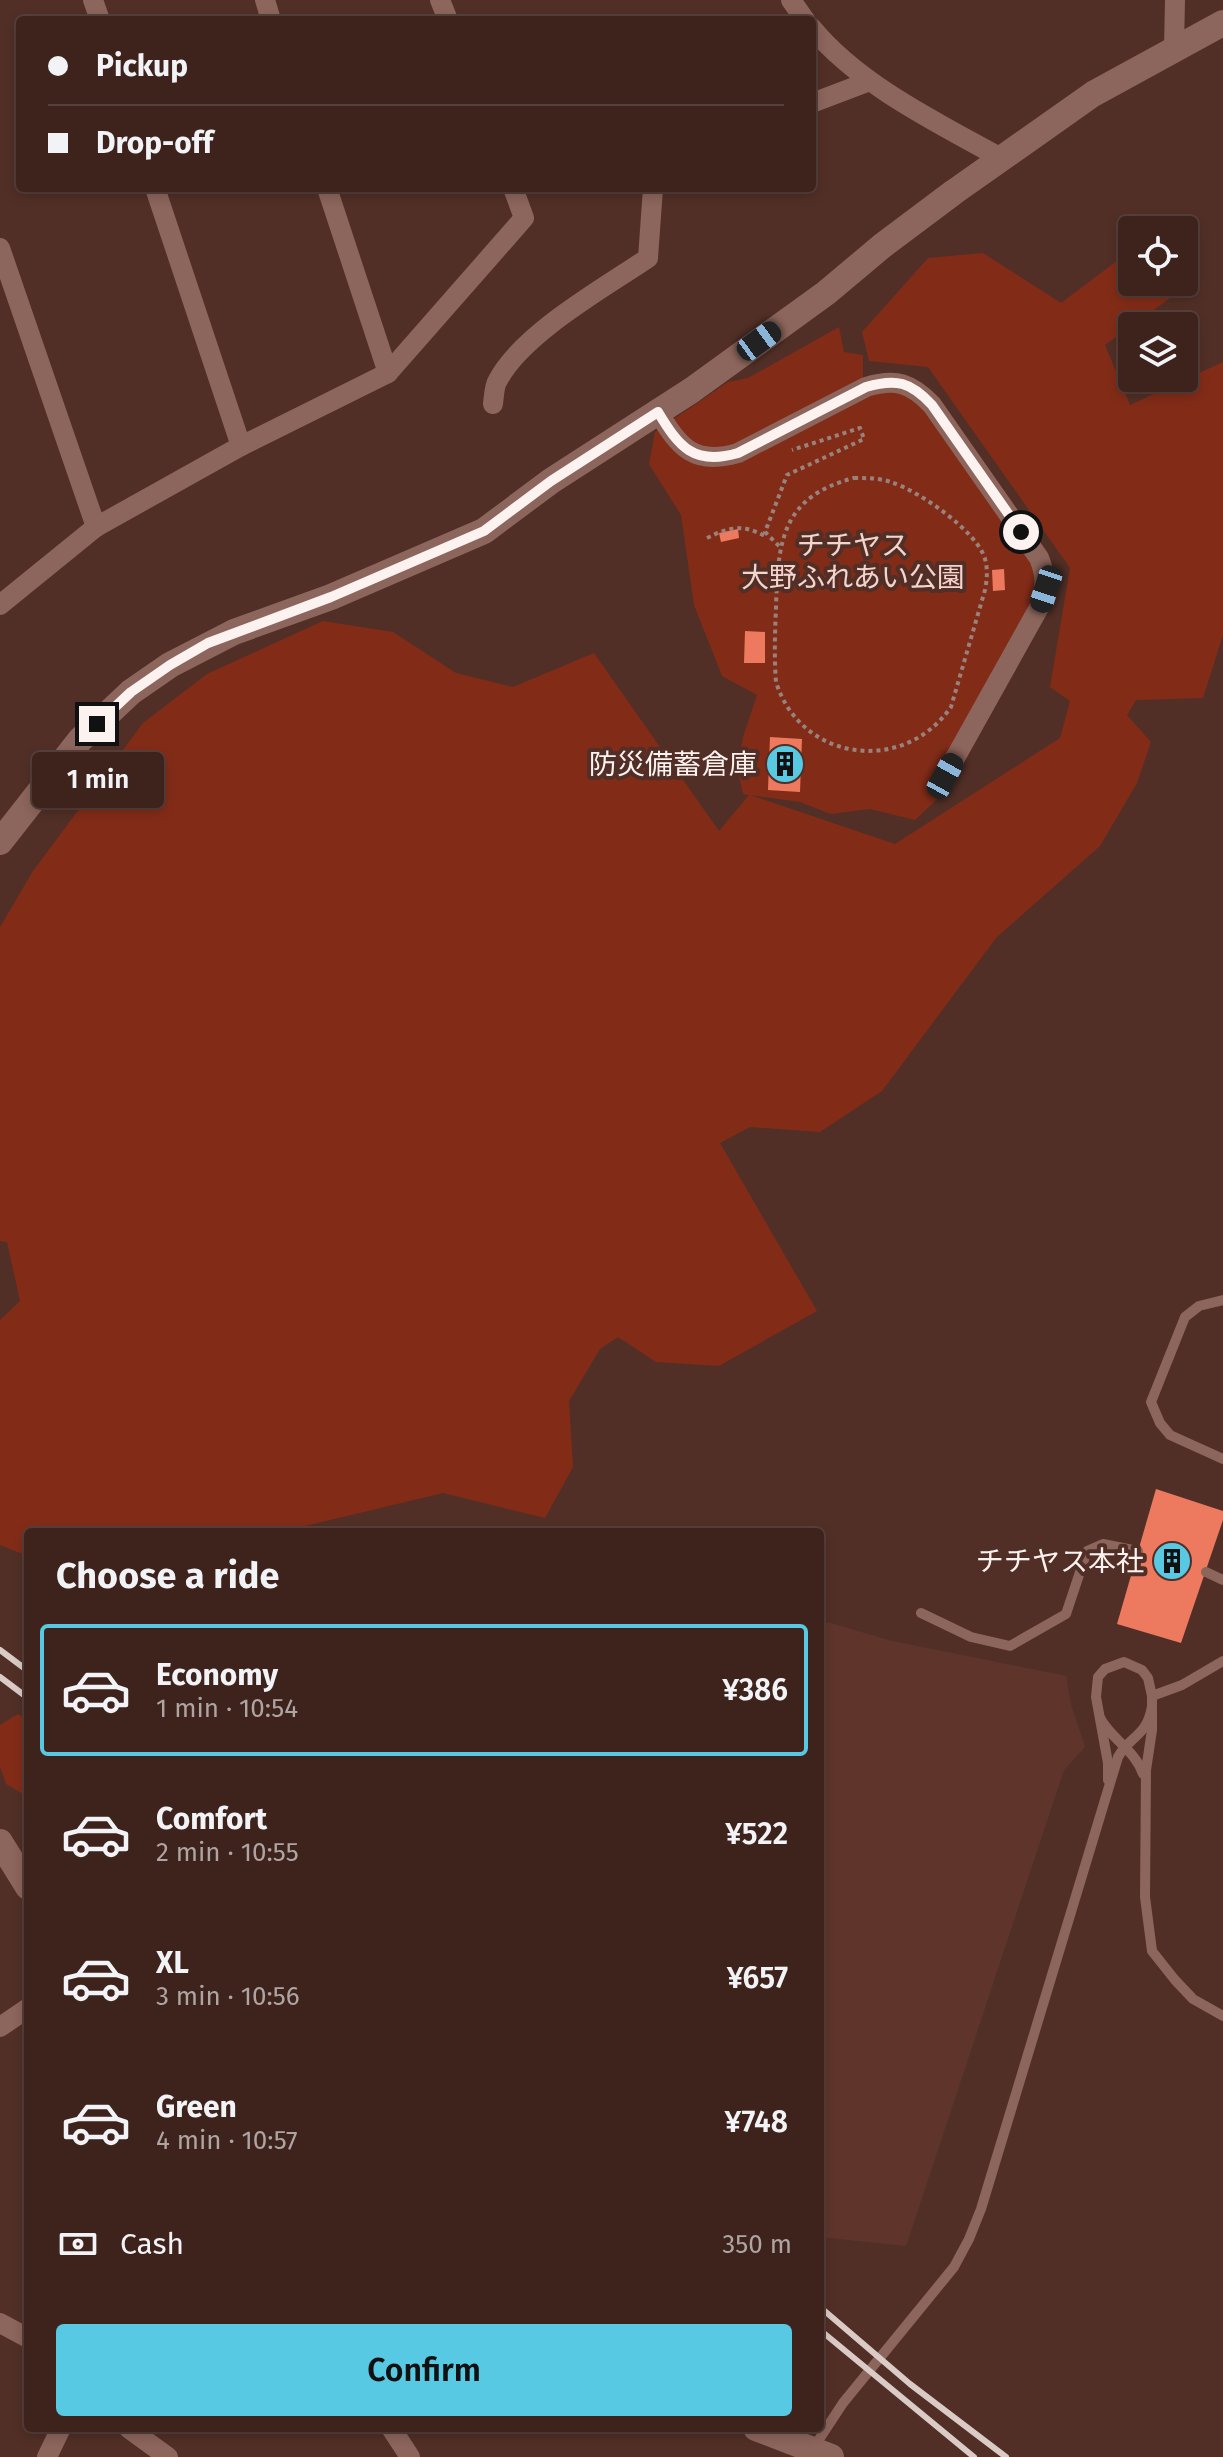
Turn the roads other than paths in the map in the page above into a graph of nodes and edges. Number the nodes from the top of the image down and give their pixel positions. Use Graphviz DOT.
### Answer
graph roads {
  1 [pos="1175,0"];
  2 [pos="1223,23"];
  3 [pos="816,33"];
  4 [pos="1174,48"];
  5 [pos="870,81"];
  6 [pos="816,101"];
  7 [pos="1001,158"];
  8 [pos="156,192"];
  9 [pos="328,192"];
  10 [pos="514,192"];
  11 [pos="653,192"];
  12 [pos="0,248"];
  13 [pos="388,373"];
  14 [pos="493,404"];
  15 [pos="658,412"];
  16 [pos="241,446"];
  17 [pos="96,527"];
  18 [pos="0,605"];
  19 [pos="945,776"];
  20 [pos="0,842"];
  21 [pos="1223,1300"];
  22 [pos="1219,1455"];
  23 [pos="1138,1551"];
  24 [pos="1206,1572"];
  25 [pos="1223,1580"];
  26 [pos="921,1613"];
  27 [pos="1223,1661"];
  28 [pos="1096,1697"];
  29 [pos="1152,1701"];
  30 [pos="1125,1747"];
  31 [pos="1146,1790"];
  32 [pos="1105,1802"];
  33 [pos="0,1842"];
  34 [pos="24,1881"];
  35 [pos="24,2011"];
  36 [pos="1223,2016"];
  37 [pos="0,2027"];
  38 [pos="0,2323"];
  39 [pos="24,2336"];
  40 [pos="59,2432"];
  41 [pos="134,2432"];
  42 [pos="394,2432"];
  43 [pos="767,2432"];
  44 [pos="822,2453"];
  45 [pos="47,2457"];
  46 [pos="168,2457"];
  47 [pos="410,2457"];
  1 -- 4 [label="street"];
  2 -- 4 [label="street"];
  3 -- 5 [label="street"];
  4 -- 7 [label="street"];
  5 -- 6 [label="street"];
  5 -- 7 [label="street"];
  7 -- 15 [label="street"];
  8 -- 16 [label="street"];
  9 -- 13 [label="street"];
  10 -- 13 [label="street"];
  11 -- 14 [label="street"];
  12 -- 17 [label="street"];
  13 -- 16 [label="street"];
  15 -- 19 [label="street"];
  15 -- 20 [label="street"];
  16 -- 17 [label="street"];
  17 -- 18 [label="street"];
  21 -- 22 [label="lane"];
  23 -- 26 [label="lane"];
  24 -- 25 [label="lane"];
  27 -- 29 [label="lane"];
  28 -- 29 [label="lane"];
  28 -- 30 [label="lane"];
  28 -- 32 [label="lane"];
  29 -- 30 [label="lane"];
  29 -- 31 [label="lane"];
  30 -- 31 [label="lane"];
  30 -- 32 [label="lane"];
  31 -- 36 [label="lane"];
  32 -- 44 [label="lane"];
  33 -- 34 [label="street"];
  35 -- 37 [label="street"];
  38 -- 39 [label="street"];
  40 -- 45 [label="street"];
  41 -- 46 [label="street"];
  42 -- 47 [label="street"];
  43 -- 44 [label="street"];
}
